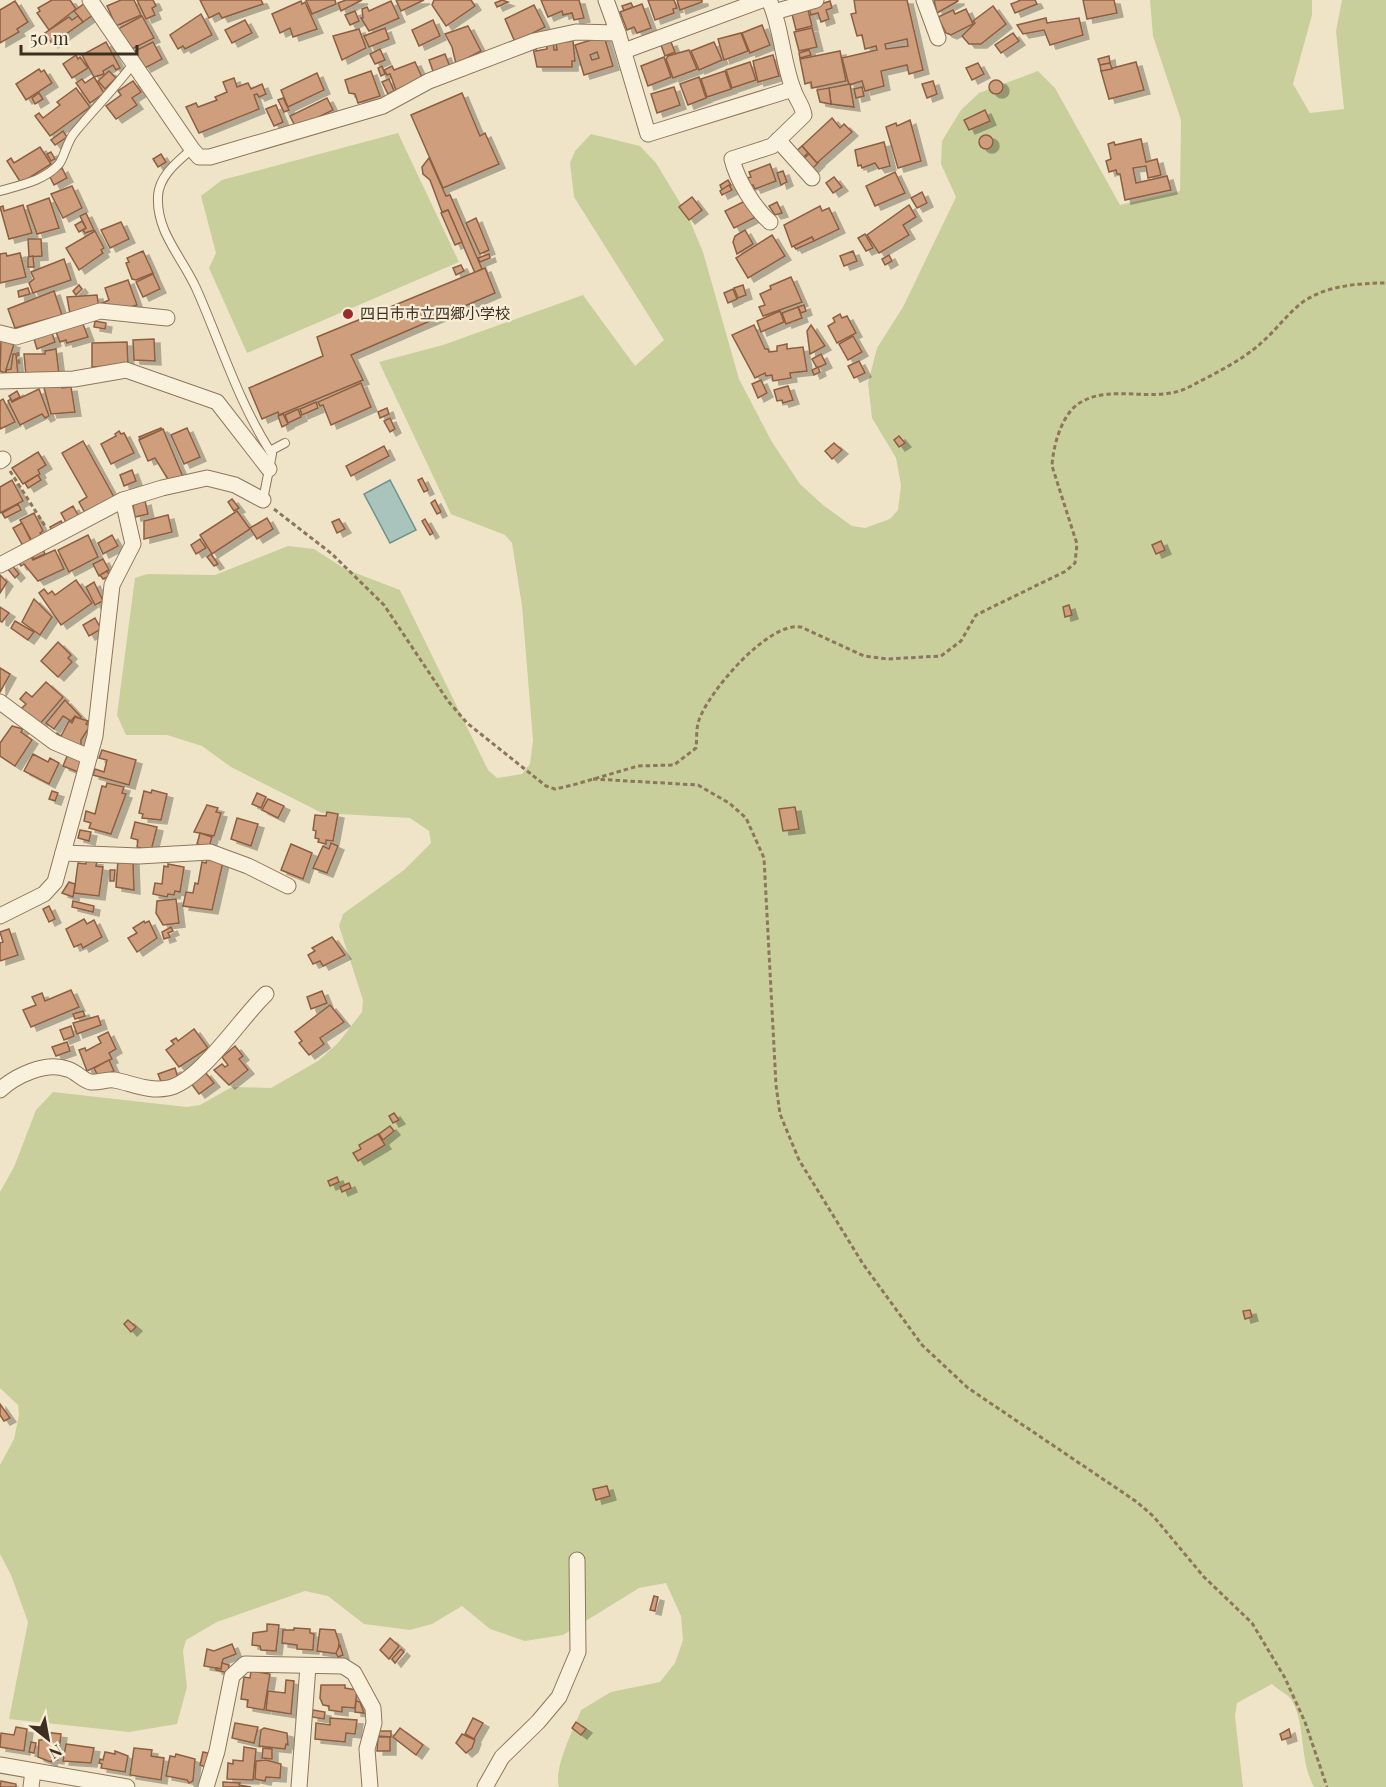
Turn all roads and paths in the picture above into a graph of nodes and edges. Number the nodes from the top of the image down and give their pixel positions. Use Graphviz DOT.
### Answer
graph roads {
  1 [pos="90,0"];
  2 [pos="606,0"];
  3 [pos="762,0"];
  4 [pos="816,0"];
  5 [pos="924,0"];
  6 [pos="772,6"];
  7 [pos="618,33"];
  8 [pos="938,38"];
  9 [pos="624,51"];
  10 [pos="133,64"];
  11 [pos="793,90"];
  12 [pos="778,140"];
  13 [pos="192,149"];
  14 [pos="812,178"];
  15 [pos="0,191"];
  16 [pos="770,222"];
  17 [pos="1386,283"];
  18 [pos="167,318"];
  19 [pos="0,333"];
  20 [pos="16,337"];
  21 [pos="21,380"];
  22 [pos="0,381"];
  23 [pos="285,443"];
  24 [pos="270,451"];
  25 [pos="1,460"];
  26 [pos="269,469"];
  27 [pos="123,500"];
  28 [pos="263,500"];
  29 [pos="52,537"];
  30 [pos="0,565"];
  31 [pos="0,702"];
  32 [pos="89,757"];
  33 [pos="588,779"];
  34 [pos="63,853"];
  35 [pos="288,886"];
  36 [pos="0,915"];
  37 [pos="266,994"];
  38 [pos="0,1090"];
  39 [pos="577,1560"];
  40 [pos="308,1666"];
  41 [pos="0,1766"];
  42 [pos="33,1771"];
  43 [pos="110,1786"];
  44 [pos="31,1787"];
  45 [pos="127,1787"];
  46 [pos="206,1787"];
  47 [pos="299,1787"];
  48 [pos="370,1787"];
  49 [pos="485,1787"];
  50 [pos="1327,1787"];
  1 -- 10 [label="street"];
  2 -- 7 [label="street"];
  3 -- 9 [label="street"];
  4 -- 6 [label="street"];
  5 -- 8 [label="street"];
  6 -- 11 [label="street"];
  7 -- 9 [label="street"];
  7 -- 13 [label="street"];
  9 -- 11 [label="street"];
  10 -- 13 [label="street"];
  10 -- 15 [label="lane"];
  11 -- 12 [label="street"];
  12 -- 14 [label="street"];
  12 -- 16 [label="street"];
  13 -- 24 [label="lane"];
  17 -- 33 [label="path"];
  18 -- 20 [label="street"];
  19 -- 20 [label="street"];
  20 -- 21 [label="path"];
  21 -- 22 [label="street"];
  21 -- 26 [label="street"];
  23 -- 24 [label="lane"];
  24 -- 26 [label="lane"];
  25 -- 29 [label="path"];
  26 -- 28 [label="lane"];
  27 -- 28 [label="street"];
  27 -- 29 [label="street"];
  27 -- 32 [label="street"];
  28 -- 33 [label="path"];
  29 -- 30 [label="street"];
  31 -- 32 [label="street"];
  32 -- 34 [label="street"];
  33 -- 50 [label="path"];
  34 -- 35 [label="street"];
  34 -- 36 [label="street"];
  37 -- 38 [label="street"];
  39 -- 49 [label="street"];
  40 -- 46 [label="street"];
  40 -- 47 [label="street"];
  40 -- 48 [label="street"];
  41 -- 42 [label="street"];
  42 -- 43 [label="street"];
  42 -- 44 [label="street"];
  43 -- 45 [label="street"];
}
